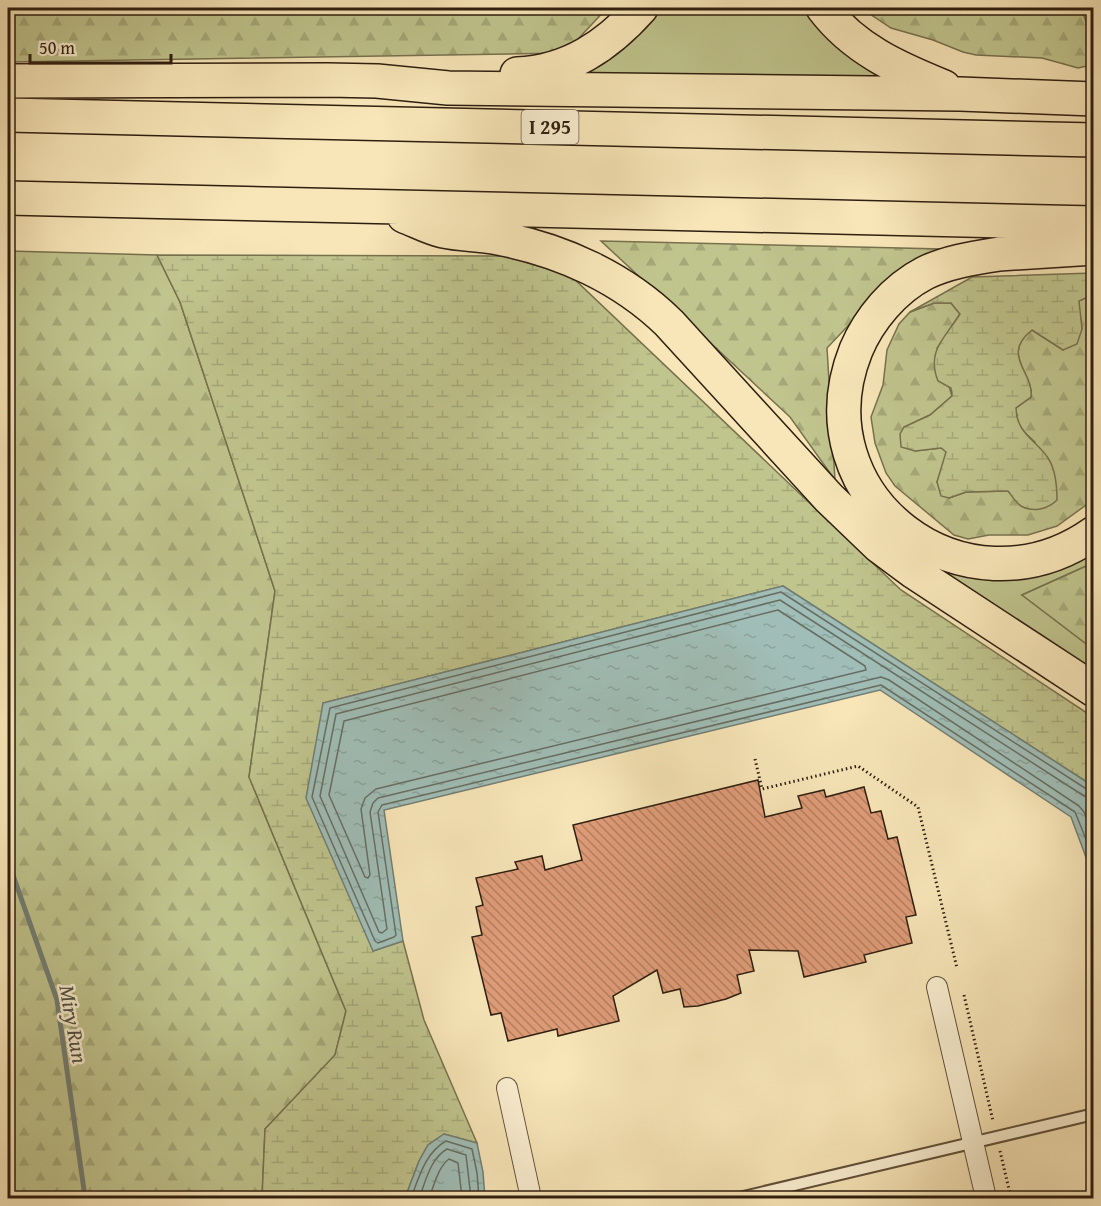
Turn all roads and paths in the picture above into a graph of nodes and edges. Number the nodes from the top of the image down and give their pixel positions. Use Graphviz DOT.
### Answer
graph roads {
  1 [pos="641,8"];
  2 [pos="823,8"];
  3 [pos="8,81"];
  4 [pos="377,81"];
  5 [pos="960,93"];
  6 [pos="1094,99"];
  7 [pos="8,115"];
  8 [pos="1094,140"];
  9 [pos="8,198"];
  10 [pos="380,207"];
  11 [pos="1094,223"];
  12 [pos="1094,248"];
  13 [pos="1094,533"];
  14 [pos="1094,690"];
  15 [pos="755,759"];
  16 [pos="957,968"];
  17 [pos="937,987"];
  18 [pos="964,995"];
  19 [pos="507,1088"];
  20 [pos="1094,1114"];
  21 [pos="993,1121"];
  22 [pos="973,1143"];
  23 [pos="1000,1151"];
  24 [pos="531,1198"];
  25 [pos="739,1198"];
  26 [pos="986,1198"];
  27 [pos="1011,1198"];
  1 -- 4 [label="highway"];
  2 -- 5 [label="highway"];
  3 -- 4 [label="highway"];
  4 -- 5 [label="highway"];
  5 -- 6 [label="highway"];
  7 -- 8 [label="highway, I 295"];
  9 -- 10 [label="highway"];
  10 -- 11 [label="highway"];
  10 -- 14 [label="highway"];
  12 -- 13 [label="highway"];
  15 -- 16 [label="path"];
  17 -- 22 [label="street"];
  18 -- 21 [label="path"];
  19 -- 24 [label="street"];
  20 -- 22 [label="lane"];
  22 -- 25 [label="lane"];
  22 -- 26 [label="street"];
  23 -- 27 [label="path"];
}
